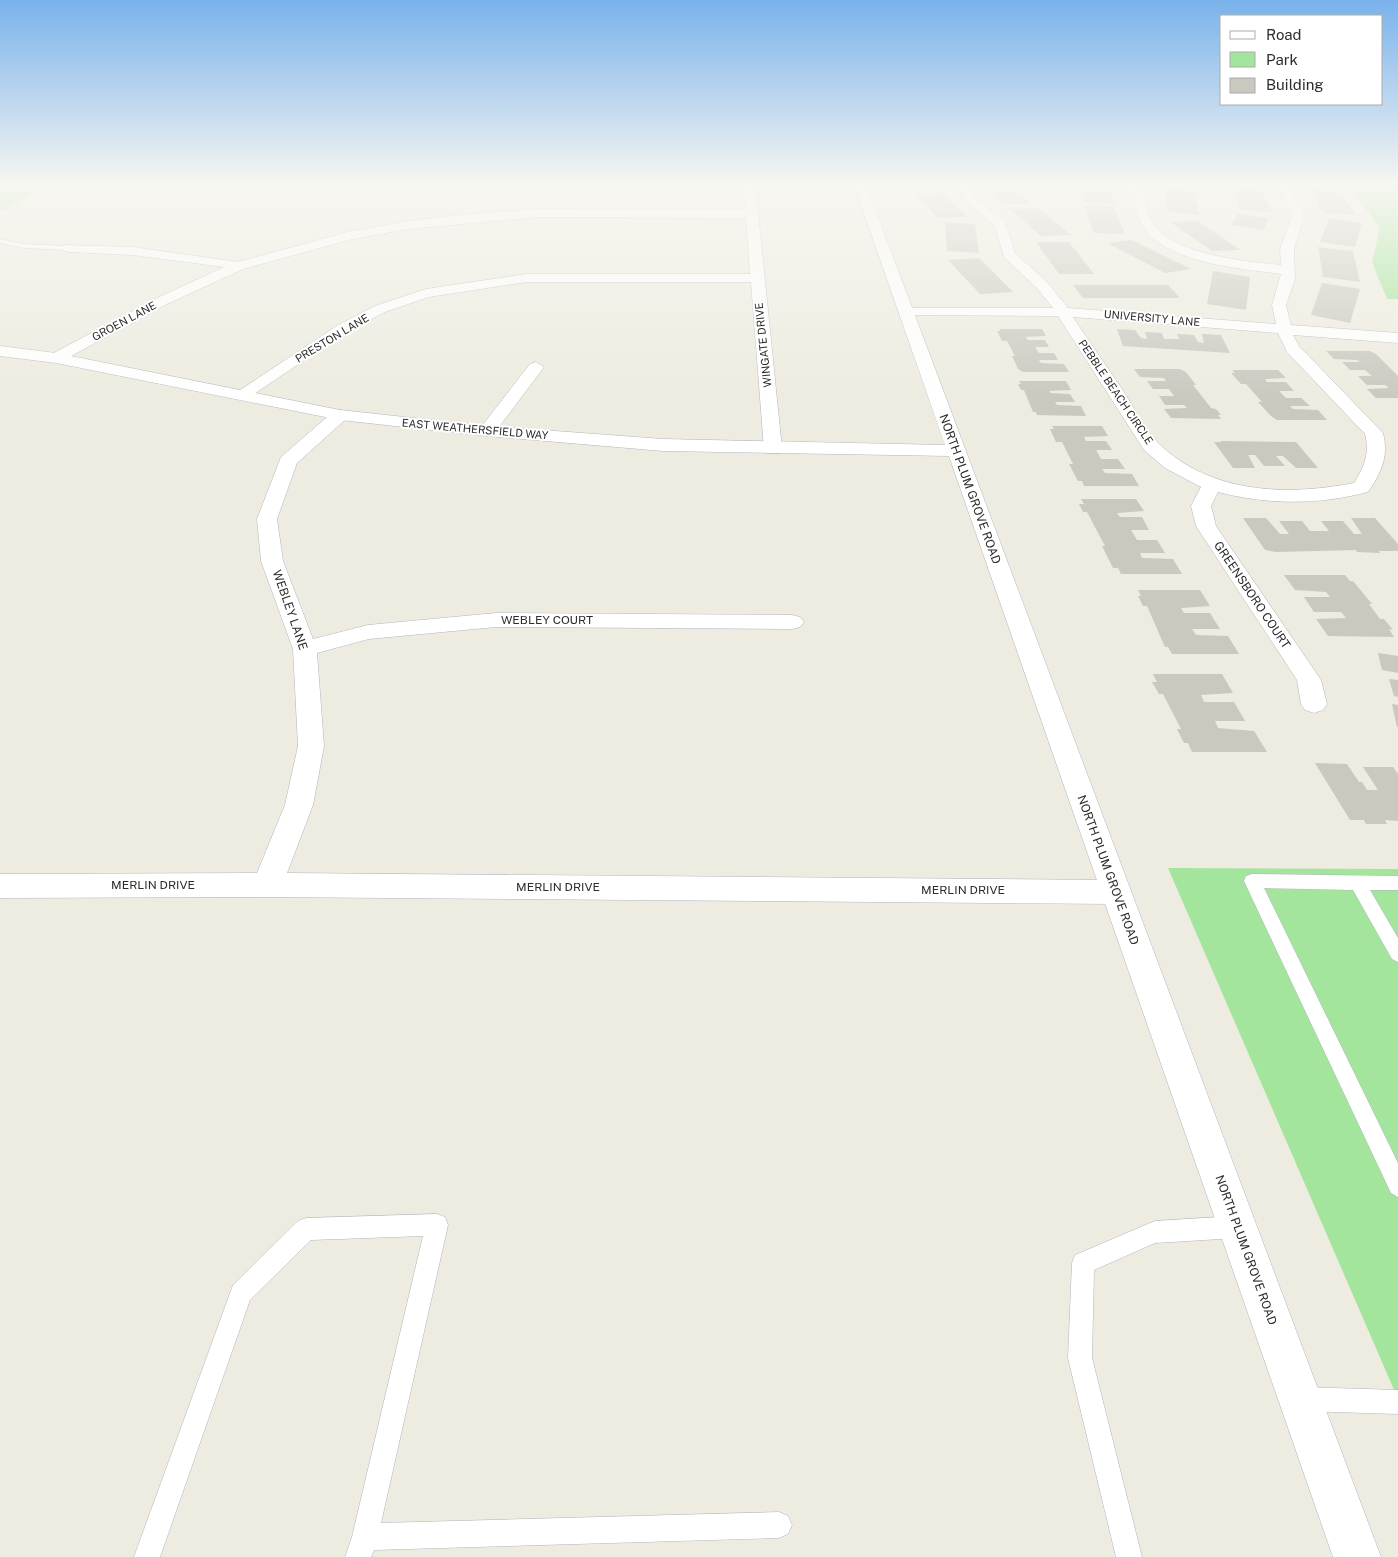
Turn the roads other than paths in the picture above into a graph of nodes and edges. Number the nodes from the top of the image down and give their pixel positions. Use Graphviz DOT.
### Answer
graph roads {
  1 [pos="180,255"];
  2 [pos="280,255"];
  3 [pos="755,255"];
  4 [pos="885,255"];
  5 [pos="1009,255"];
  6 [pos="1193,255"];
  7 [pos="1287,255"];
  8 [pos="238,266"];
  9 [pos="1286,270"];
  10 [pos="756,278"];
  11 [pos="906,312"];
  12 [pos="1062,312"];
  13 [pos="1284,329"];
  14 [pos="1398,338"];
  15 [pos="0,351"];
  16 [pos="56,358"];
  17 [pos="536,367"];
  18 [pos="242,394"];
  19 [pos="340,415"];
  20 [pos="487,431"];
  21 [pos="773,449"];
  22 [pos="956,451"];
  23 [pos="1211,486"];
  24 [pos="792,622"];
  25 [pos="305,649"];
  26 [pos="1314,704"];
  27 [pos="1358,883"];
  28 [pos="1398,883"];
  29 [pos="267,885"];
  30 [pos="0,886"];
  31 [pos="1116,892"];
  32 [pos="1398,954"];
  33 [pos="1398,1186"];
  34 [pos="1237,1227"];
  35 [pos="1300,1399"];
  36 [pos="1398,1402"];
  37 [pos="779,1525"];
  38 [pos="361,1547"];
  39 [pos="147,1557"];
  40 [pos="1129,1557"];
  41 [pos="1356,1557"];
  1 -- 8 [label="street"];
  2 -- 8 [label="street, GROEN LANE"];
  3 -- 10 [label="street, WINGATE DRIVE"];
  4 -- 11 [label="street, NORTH PLUM GROVE ROAD"];
  5 -- 12 [label="street, PEBBLE BEACH CIRCLE"];
  6 -- 9 [label="street"];
  7 -- 9 [label="street, PEBBLE BEACH CIRCLE"];
  8 -- 16 [label="street, GROEN LANE"];
  9 -- 13 [label="street, PEBBLE BEACH CIRCLE"];
  10 -- 18 [label="street, PRESTON LANE"];
  10 -- 21 [label="street, WINGATE DRIVE"];
  11 -- 12 [label="street, UNIVERSITY LANE"];
  11 -- 22 [label="street, NORTH PLUM GROVE ROAD"];
  12 -- 13 [label="street, UNIVERSITY LANE"];
  12 -- 23 [label="street, PEBBLE BEACH CIRCLE"];
  13 -- 14 [label="street, UNIVERSITY LANE"];
  13 -- 23 [label="street, PEBBLE BEACH CIRCLE"];
  15 -- 16 [label="street, EAST WEATHERSFIELD WAY"];
  16 -- 18 [label="street, EAST WEATHERSFIELD WAY"];
  17 -- 20 [label="street"];
  18 -- 19 [label="street, EAST WEATHERSFIELD WAY"];
  19 -- 20 [label="street, EAST WEATHERSFIELD WAY"];
  19 -- 25 [label="street, WEBLEY LANE"];
  20 -- 21 [label="street, EAST WEATHERSFIELD WAY"];
  21 -- 22 [label="street, EAST WEATHERSFIELD WAY"];
  22 -- 31 [label="street, NORTH PLUM GROVE ROAD"];
  23 -- 26 [label="street, GREENSBORO COURT"];
  24 -- 25 [label="street, WEBLEY COURT"];
  25 -- 29 [label="street, WEBLEY LANE"];
  27 -- 28 [label="lane"];
  27 -- 32 [label="lane"];
  27 -- 33 [label="lane"];
  29 -- 30 [label="street, MERLIN DRIVE"];
  29 -- 31 [label="street, MERLIN DRIVE"];
  31 -- 34 [label="street, NORTH PLUM GROVE ROAD"];
  34 -- 35 [label="street, NORTH PLUM GROVE ROAD"];
  34 -- 40 [label="lane"];
  35 -- 36 [label="lane"];
  35 -- 41 [label="street, NORTH PLUM GROVE ROAD"];
  37 -- 38 [label="lane"];
  38 -- 39 [label="lane"];
}
